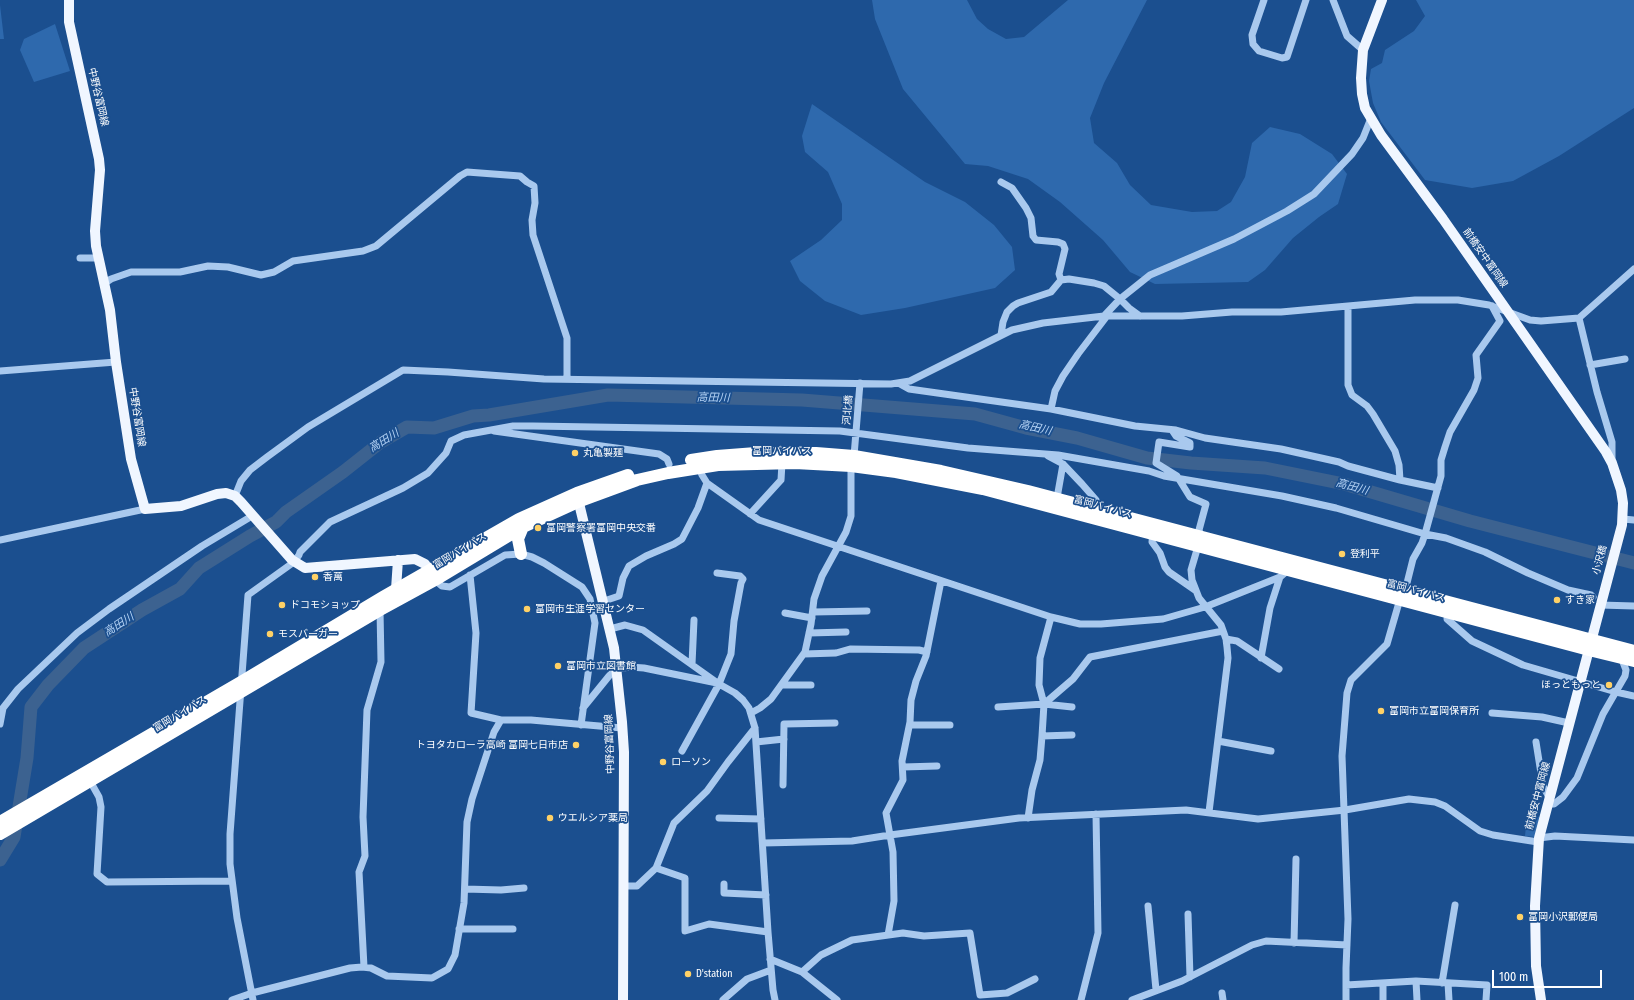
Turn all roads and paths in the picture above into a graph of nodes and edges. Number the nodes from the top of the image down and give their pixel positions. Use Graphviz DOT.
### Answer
graph roads {
  1 [pos="69,0"];
  2 [pos="1264,0"];
  3 [pos="1306,0"];
  4 [pos="1332,0"];
  5 [pos="1382,0"];
  6 [pos="1363,50"];
  7 [pos="1371,118"];
  8 [pos="1001,182"];
  9 [pos="80,258"];
  10 [pos="99,258"];
  11 [pos="1634,269"];
  12 [pos="1061,280"];
  13 [pos="105,283"];
  14 [pos="1120,299"];
  15 [pos="1348,306"];
  16 [pos="1492,306"];
  17 [pos="1507,311"];
  18 [pos="1106,316"];
  19 [pos="1140,316"];
  20 [pos="1579,318"];
  21 [pos="1001,335"];
  22 [pos="1625,359"];
  23 [pos="116,362"];
  24 [pos="1590,365"];
  25 [pos="0,371"];
  26 [pos="567,379"];
  27 [pos="900,384"];
  28 [pos="859,385"];
  29 [pos="1051,408"];
  30 [pos="486,430"];
  31 [pos="1172,430"];
  32 [pos="856,434"];
  33 [pos="1045,454"];
  34 [pos="853,461"];
  35 [pos="782,463"];
  36 [pos="1612,463"];
  37 [pos="669,464"];
  38 [pos="1063,464"];
  39 [pos="699,467"];
  40 [pos="1179,478"];
  41 [pos="1400,480"];
  42 [pos="707,483"];
  43 [pos="1438,488"];
  44 [pos="235,496"];
  45 [pos="578,497"];
  46 [pos="1057,498"];
  47 [pos="1094,508"];
  48 [pos="146,509"];
  49 [pos="750,514"];
  50 [pos="254,518"];
  51 [pos="1634,520"];
  52 [pos="1622,522"];
  53 [pos="523,527"];
  54 [pos="1152,533"];
  55 [pos="1425,534"];
  56 [pos="0,540"];
  57 [pos="1199,541"];
  58 [pos="838,547"];
  59 [pos="521,554"];
  60 [pos="398,560"];
  61 [pos="293,561"];
  62 [pos="717,573"];
  63 [pos="1284,574"];
  64 [pos="470,575"];
  65 [pos="432,576"];
  66 [pos="941,581"];
  67 [pos="396,590"];
  68 [pos="1195,590"];
  69 [pos="1403,595"];
  70 [pos="604,601"];
  71 [pos="1598,601"];
  72 [pos="1634,606"];
  73 [pos="1205,607"];
  74 [pos="380,610"];
  75 [pos="867,611"];
  76 [pos="1448,612"];
  77 [pos="785,613"];
  78 [pos="812,615"];
  79 [pos="1051,617"];
  80 [pos="694,620"];
  81 [pos="610,629"];
  82 [pos="1223,631"];
  83 [pos="846,632"];
  84 [pos="809,633"];
  85 [pos="1226,639"];
  86 [pos="1590,645"];
  87 [pos="1634,651"];
  88 [pos="927,652"];
  89 [pos="804,654"];
  90 [pos="1261,658"];
  91 [pos="1621,658"];
  92 [pos="1634,661"];
  93 [pos="692,664"];
  94 [pos="617,669"];
  95 [pos="1279,669"];
  96 [pos="1580,682"];
  97 [pos="719,684"];
  98 [pos="782,685"];
  99 [pos="811,685"];
  100 [pos="240,687"];
  101 [pos="1616,692"];
  102 [pos="1634,696"];
  103 [pos="1044,704"];
  104 [pos="998,707"];
  105 [pos="1072,707"];
  106 [pos="583,708"];
  107 [pos="751,713"];
  108 [pos="1492,714"];
  109 [pos="501,720"];
  110 [pos="835,723"];
  111 [pos="1569,723"];
  112 [pos="0,724"];
  113 [pos="581,725"];
  114 [pos="910,725"];
  115 [pos="950,726"];
  116 [pos="622,728"];
  117 [pos="755,728"];
  118 [pos="1042,736"];
  119 [pos="1072,736"];
  120 [pos="784,739"];
  121 [pos="1218,741"];
  122 [pos="756,742"];
  123 [pos="1536,742"];
  124 [pos="1271,750"];
  125 [pos="682,751"];
  126 [pos="903,766"];
  127 [pos="937,766"];
  128 [pos="90,781"];
  129 [pos="783,784"];
  130 [pos="1550,802"];
  131 [pos="1345,810"];
  132 [pos="1209,812"];
  133 [pos="1096,814"];
  134 [pos="719,818"];
  135 [pos="1028,818"];
  136 [pos="761,819"];
  137 [pos="0,822"];
  138 [pos="0,834"];
  139 [pos="890,835"];
  140 [pos="1539,840"];
  141 [pos="1634,840"];
  142 [pos="763,843"];
  143 [pos="1296,859"];
  144 [pos="656,868"];
  145 [pos="231,881"];
  146 [pos="724,884"];
  147 [pos="623,886"];
  148 [pos="465,888"];
  149 [pos="524,888"];
  150 [pos="766,895"];
  151 [pos="1454,905"];
  152 [pos="1148,906"];
  153 [pos="1188,914"];
  154 [pos="459,929"];
  155 [pos="513,929"];
  156 [pos="768,932"];
  157 [pos="888,935"];
  158 [pos="1294,943"];
  159 [pos="1347,945"];
  160 [pos="770,959"];
  161 [pos="364,967"];
  162 [pos="771,970"];
  163 [pos="802,972"];
  164 [pos="1190,977"];
  165 [pos="1035,979"];
  166 [pos="1416,982"];
  167 [pos="1382,983"];
  168 [pos="1445,983"];
  169 [pos="1346,985"];
  170 [pos="1156,990"];
  171 [pos="253,996"];
  172 [pos="1007,996"];
  173 [pos="232,1000"];
  174 [pos="624,1000"];
  175 [pos="723,1000"];
  176 [pos="775,1000"];
  177 [pos="837,1000"];
  178 [pos="1081,1000"];
  179 [pos="1132,1000"];
  180 [pos="1346,1000"];
  181 [pos="1384,1000"];
  182 [pos="1417,1000"];
  183 [pos="1448,1000"];
  184 [pos="1486,1000"];
  185 [pos="1541,1000"];
  1 -- 10 [label="main road, 中野谷富岡線"];
  2 -- 3 [label="street"];
  4 -- 6 [label="street"];
  5 -- 6 [label="main road, 前橋安中富岡線"];
  6 -- 7 [label="main road, 前橋安中富岡線"];
  7 -- 14 [label="street"];
  7 -- 17 [label="main road, 前橋安中富岡線"];
  8 -- 12 [label="street"];
  9 -- 10 [label="street"];
  10 -- 13 [label="main road, 中野谷富岡線"];
  11 -- 20 [label="street"];
  12 -- 14 [label="street"];
  12 -- 21 [label="street"];
  13 -- 23 [label="main road, 中野谷富岡線"];
  13 -- 26 [label="street"];
  14 -- 18 [label="street"];
  14 -- 19 [label="street"];
  15 -- 16 [label="street"];
  15 -- 19 [label="street"];
  15 -- 41 [label="street"];
  16 -- 17 [label="street"];
  16 -- 43 [label="street"];
  17 -- 20 [label="street"];
  17 -- 36 [label="main road, 前橋安中富岡線"];
  18 -- 19 [label="street"];
  18 -- 21 [label="street"];
  18 -- 29 [label="street"];
  20 -- 24 [label="street"];
  21 -- 27 [label="street"];
  22 -- 24 [label="street"];
  23 -- 25 [label="street"];
  23 -- 48 [label="main road, 中野谷富岡線"];
  24 -- 36 [label="street"];
  26 -- 28 [label="street"];
  26 -- 44 [label="street"];
  27 -- 28 [label="street"];
  27 -- 29 [label="street"];
  28 -- 32 [label="street, 河北橋"];
  29 -- 31 [label="street"];
  30 -- 32 [label="street"];
  30 -- 37 [label="street"];
  30 -- 61 [label="street"];
  31 -- 40 [label="street"];
  31 -- 41 [label="street"];
  32 -- 33 [label="street"];
  32 -- 34 [label="street, 河北橋"];
  33 -- 38 [label="street"];
  33 -- 40 [label="street"];
  34 -- 35 [label="highway, 富岡バイパス"];
  34 -- 37 [label="highway, 富岡バイパス"];
  34 -- 46 [label="highway, 富岡バイパス"];
  34 -- 54 [label="highway, 富岡バイパス"];
  34 -- 58 [label="street, 河北橋"];
  35 -- 39 [label="highway, 富岡バイパス"];
  35 -- 49 [label="street"];
  36 -- 52 [label="main road, 前橋安中富岡線"];
  37 -- 45 [label="highway, 富岡バイパス"];
  38 -- 46 [label="street"];
  38 -- 47 [label="street"];
  39 -- 42 [label="street"];
  39 -- 45 [label="highway, 富岡バイパス"];
  40 -- 55 [label="street"];
  40 -- 57 [label="street"];
  41 -- 43 [label="street"];
  42 -- 49 [label="street"];
  42 -- 70 [label="street"];
  43 -- 55 [label="street"];
  44 -- 48 [label="main road"];
  44 -- 50 [label="main road"];
  45 -- 53 [label="highway, 富岡バイパス"];
  45 -- 65 [label="highway, 富岡バイパス"];
  45 -- 70 [label="main road, 中野谷富岡線"];
  46 -- 47 [label="highway, 富岡バイパス"];
  47 -- 57 [label="highway, 富岡バイパス"];
  48 -- 56 [label="street"];
  49 -- 58 [label="street"];
  50 -- 61 [label="main road"];
  50 -- 112 [label="street"];
  51 -- 52 [label="street"];
  52 -- 71 [label="main road, 小沢橋"];
  53 -- 59 [label="highway"];
  53 -- 65 [label="highway, 富岡バイパス"];
  54 -- 57 [label="highway, 富岡バイパス"];
  54 -- 68 [label="street"];
  55 -- 69 [label="street"];
  55 -- 71 [label="street"];
  57 -- 63 [label="highway, 富岡バイパス"];
  57 -- 68 [label="street"];
  57 -- 69 [label="highway, 富岡バイパス"];
  58 -- 66 [label="street"];
  58 -- 78 [label="street, 河北橋"];
  59 -- 64 [label="street"];
  59 -- 106 [label="street"];
  60 -- 61 [label="main road"];
  60 -- 65 [label="main road"];
  60 -- 67 [label="main road"];
  61 -- 100 [label="street"];
  62 -- 97 [label="street"];
  63 -- 69 [label="highway, 富岡バイパス"];
  63 -- 73 [label="street"];
  63 -- 90 [label="street"];
  64 -- 65 [label="street"];
  64 -- 109 [label="street"];
  65 -- 67 [label="highway, 富岡バイパス"];
  65 -- 74 [label="highway, 富岡バイパス"];
  66 -- 79 [label="street"];
  66 -- 88 [label="street"];
  67 -- 100 [label="highway, 富岡バイパス"];
  68 -- 73 [label="street"];
  69 -- 76 [label="highway, 富岡バイパス"];
  69 -- 86 [label="highway, 富岡バイパス"];
  69 -- 131 [label="street"];
  70 -- 81 [label="main road, 中野谷富岡線"];
  71 -- 72 [label="street"];
  71 -- 86 [label="main road, 前橋安中富岡線"];
  73 -- 79 [label="street"];
  73 -- 82 [label="street"];
  74 -- 100 [label="highway, 富岡バイパス"];
  74 -- 161 [label="street"];
  75 -- 78 [label="street"];
  76 -- 86 [label="highway, 富岡バイパス"];
  76 -- 96 [label="street"];
  77 -- 78 [label="street"];
  78 -- 84 [label="street, 河北橋"];
  79 -- 103 [label="street"];
  80 -- 93 [label="street"];
  81 -- 93 [label="street"];
  81 -- 94 [label="main road, 中野谷富岡線"];
  82 -- 85 [label="street"];
  82 -- 103 [label="street"];
  83 -- 84 [label="street"];
  84 -- 89 [label="street, 河北橋"];
  85 -- 90 [label="street"];
  85 -- 121 [label="street"];
  86 -- 87 [label="highway, 富岡バイパス"];
  86 -- 91 [label="highway, 富岡バイパス"];
  86 -- 96 [label="main road, 前橋安中富岡線"];
  88 -- 89 [label="street"];
  88 -- 114 [label="street"];
  89 -- 98 [label="street"];
  90 -- 95 [label="street"];
  91 -- 92 [label="highway, 富岡バイパス"];
  91 -- 101 [label="street"];
  93 -- 97 [label="street"];
  94 -- 97 [label="street"];
  94 -- 106 [label="street"];
  94 -- 116 [label="main road, 中野谷富岡線"];
  96 -- 101 [label="street"];
  96 -- 111 [label="main road, 前橋安中富岡線"];
  97 -- 107 [label="street"];
  97 -- 125 [label="street"];
  98 -- 99 [label="street"];
  98 -- 107 [label="street"];
  100 -- 128 [label="highway, 富岡バイパス"];
  100 -- 137 [label="highway, 富岡バイパス"];
  100 -- 145 [label="street"];
  101 -- 102 [label="street"];
  101 -- 130 [label="street"];
  103 -- 104 [label="street"];
  103 -- 105 [label="street"];
  103 -- 118 [label="street"];
  106 -- 113 [label="street"];
  107 -- 117 [label="street"];
  108 -- 111 [label="street"];
  109 -- 113 [label="street"];
  109 -- 148 [label="street"];
  110 -- 120 [label="street"];
  111 -- 130 [label="main road, 前橋安中富岡線"];
  113 -- 116 [label="street"];
  114 -- 115 [label="street"];
  114 -- 126 [label="street"];
  116 -- 147 [label="main road, 中野谷富岡線"];
  117 -- 122 [label="street"];
  117 -- 144 [label="street"];
  118 -- 119 [label="street"];
  118 -- 135 [label="street"];
  120 -- 122 [label="street"];
  120 -- 129 [label="street"];
  121 -- 124 [label="street"];
  121 -- 132 [label="street"];
  122 -- 136 [label="street"];
  123 -- 130 [label="street"];
  126 -- 127 [label="street"];
  126 -- 139 [label="street"];
  128 -- 138 [label="highway, 富岡バイパス"];
  128 -- 145 [label="street"];
  130 -- 140 [label="main road, 前橋安中富岡線"];
  131 -- 132 [label="street"];
  131 -- 140 [label="street"];
  131 -- 159 [label="street"];
  132 -- 133 [label="street"];
  133 -- 135 [label="street"];
  133 -- 178 [label="street"];
  134 -- 136 [label="street"];
  135 -- 139 [label="street"];
  136 -- 142 [label="street"];
  139 -- 142 [label="street"];
  139 -- 157 [label="street"];
  140 -- 141 [label="street"];
  140 -- 185 [label="main road, 前橋安中富岡線"];
  142 -- 150 [label="street"];
  143 -- 158 [label="street"];
  144 -- 147 [label="street"];
  144 -- 156 [label="street"];
  145 -- 171 [label="street"];
  146 -- 150 [label="street"];
  147 -- 174 [label="main road, 中野谷富岡線"];
  148 -- 149 [label="street"];
  148 -- 154 [label="street"];
  150 -- 156 [label="street"];
  151 -- 168 [label="street"];
  152 -- 170 [label="street"];
  153 -- 164 [label="street"];
  154 -- 155 [label="street"];
  154 -- 161 [label="street"];
  156 -- 160 [label="street"];
  157 -- 163 [label="street"];
  157 -- 172 [label="street"];
  158 -- 159 [label="street"];
  158 -- 164 [label="street"];
  159 -- 169 [label="street"];
  160 -- 162 [label="street"];
  160 -- 163 [label="street"];
  161 -- 171 [label="street"];
  162 -- 175 [label="street"];
  162 -- 176 [label="street"];
  163 -- 177 [label="street"];
  164 -- 170 [label="street"];
  165 -- 172 [label="street"];
  166 -- 167 [label="street"];
  166 -- 168 [label="street"];
  166 -- 182 [label="street"];
  167 -- 169 [label="street"];
  167 -- 181 [label="street"];
  168 -- 183 [label="street"];
  168 -- 184 [label="street"];
  169 -- 180 [label="street"];
  170 -- 179 [label="street"];
  171 -- 173 [label="street"];
}
